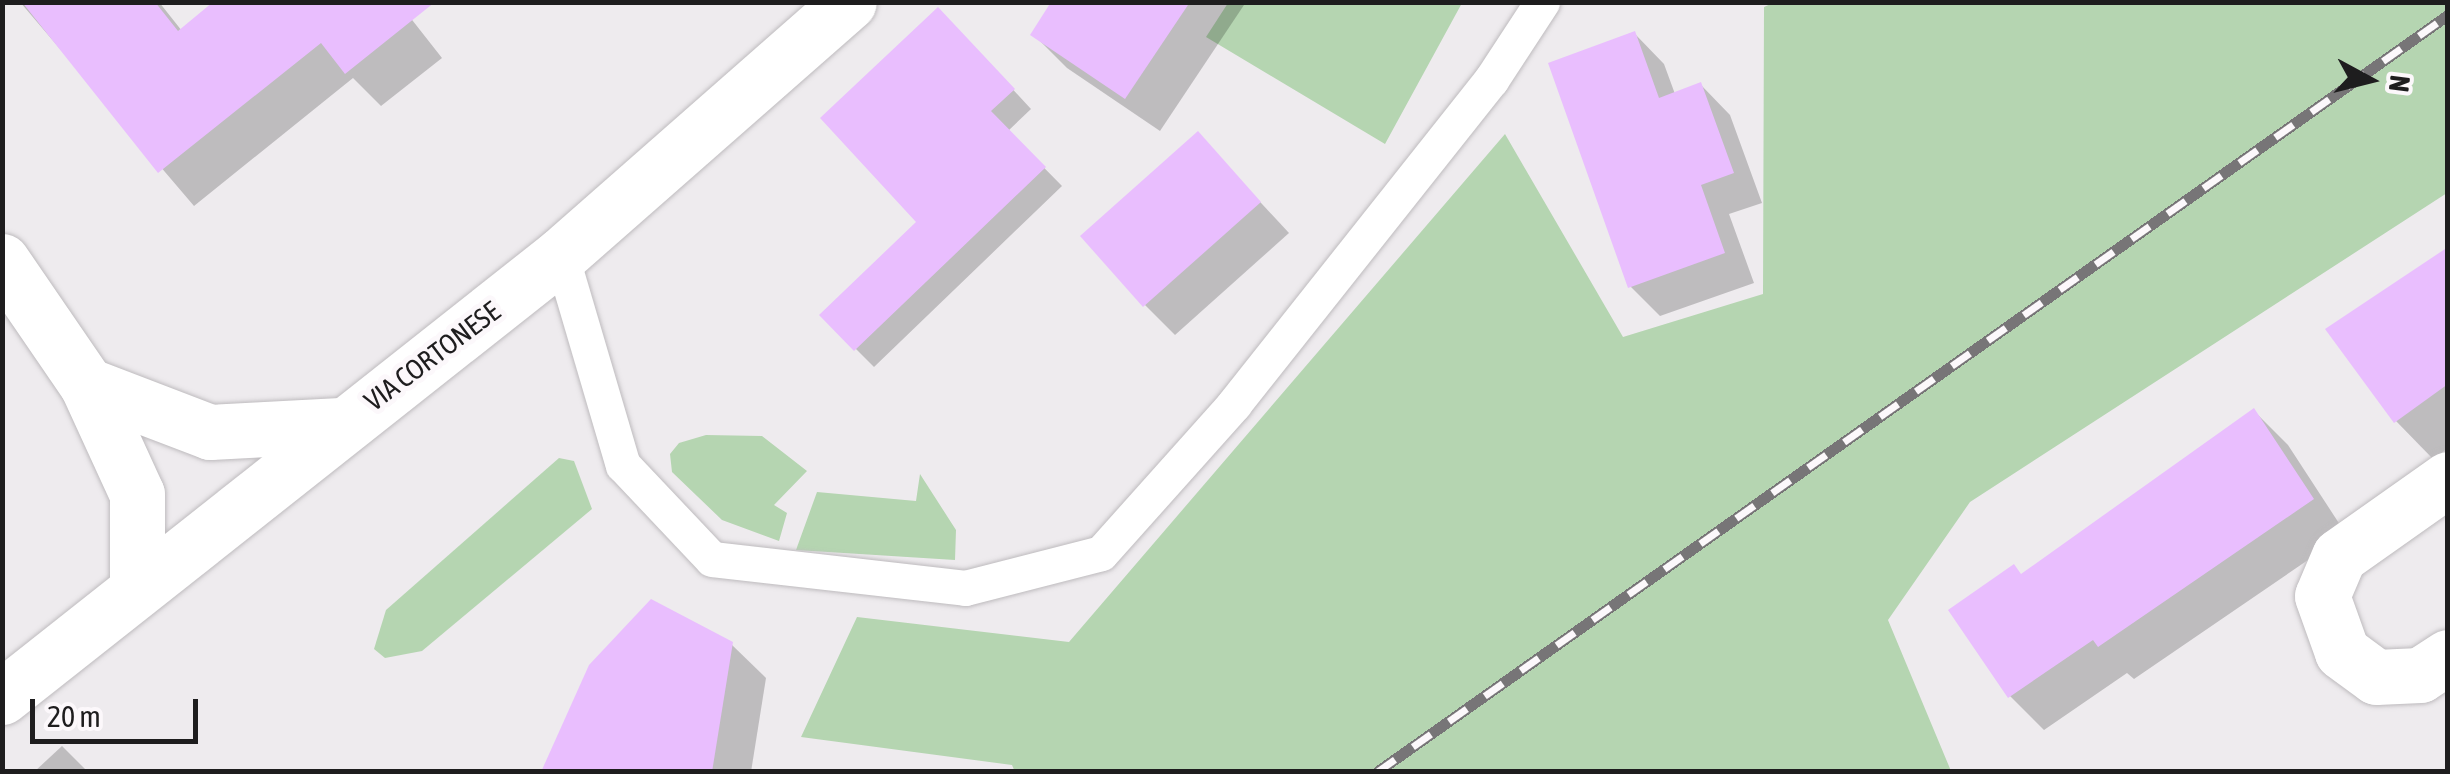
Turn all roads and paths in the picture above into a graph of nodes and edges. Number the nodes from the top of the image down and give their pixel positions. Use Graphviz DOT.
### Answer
graph roads {
  1 [pos="849,2"];
  2 [pos="1542,2"];
  3 [pos="560,255"];
  4 [pos="2,261"];
  5 [pos="87,385"];
  6 [pos="342,425"];
  7 [pos="2448,479"];
  8 [pos="137,584"];
  9 [pos="2448,656"];
  10 [pos="2,697"];
  1 -- 3 [label="main road, VIA CORTONESE"];
  2 -- 3 [label="lane"];
  3 -- 6 [label="main road, VIA CORTONESE"];
  4 -- 5 [label="main road"];
  5 -- 6 [label="main road"];
  5 -- 8 [label="main road"];
  6 -- 8 [label="main road, VIA CORTONESE"];
  7 -- 9 [label="main road"];
  8 -- 10 [label="main road, VIA CORTONESE"];
}
